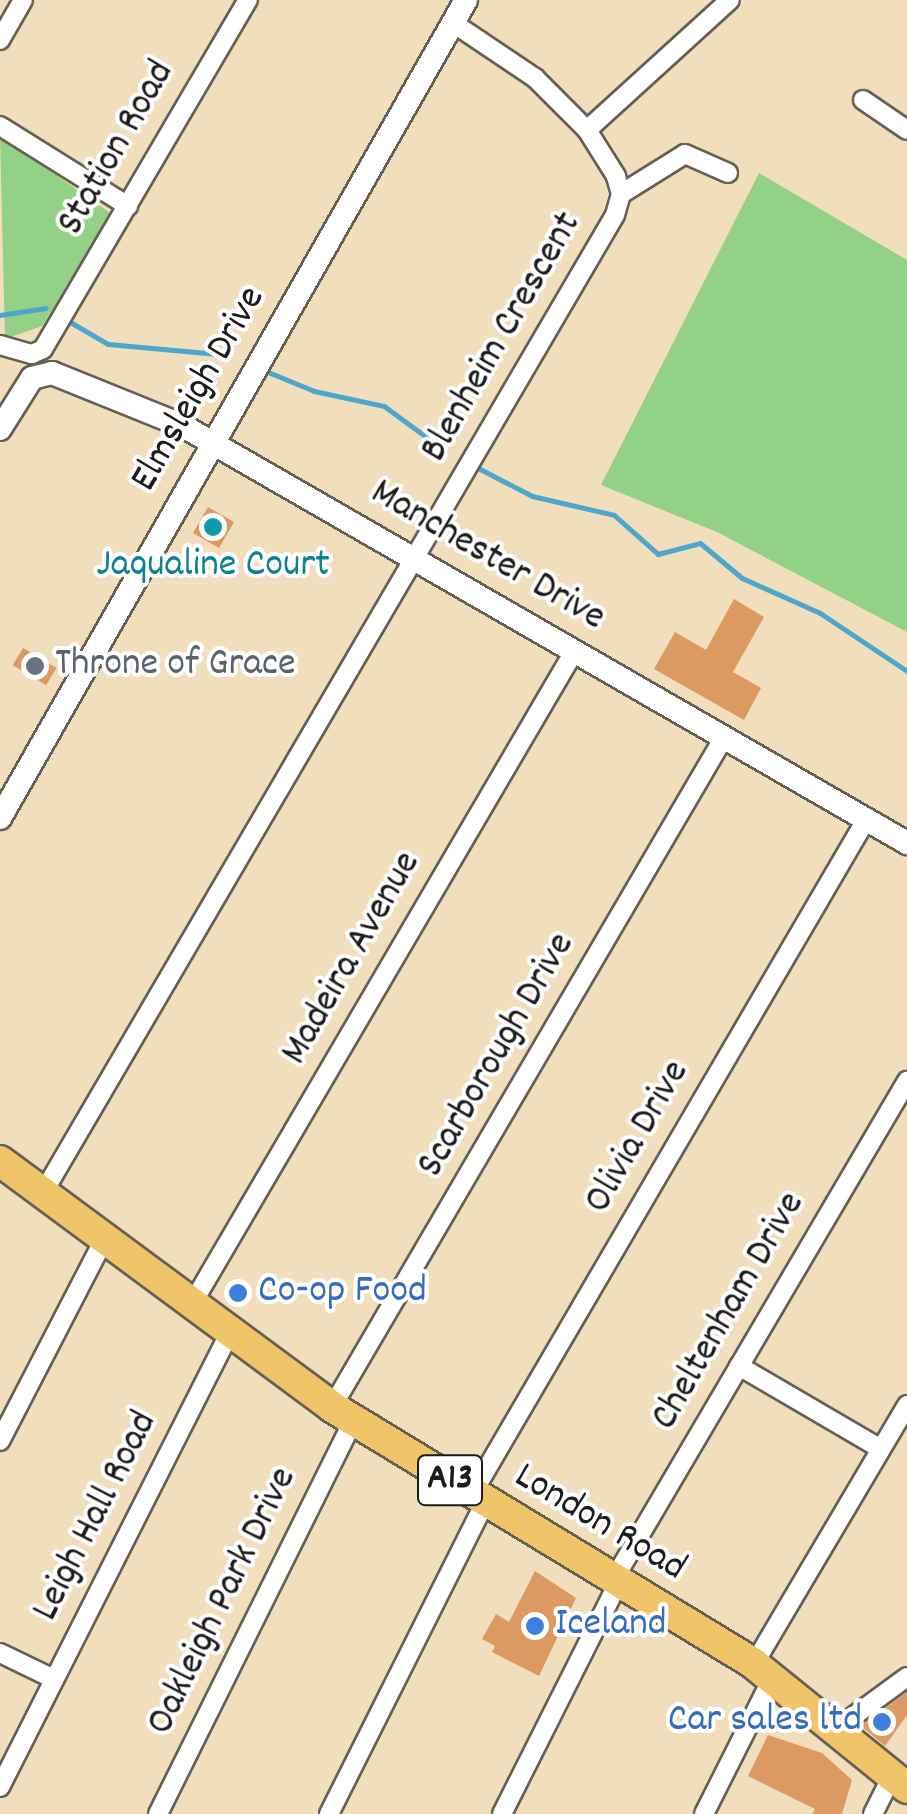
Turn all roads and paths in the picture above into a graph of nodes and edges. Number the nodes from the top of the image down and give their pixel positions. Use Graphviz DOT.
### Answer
graph roads {
  1 [pos="22,0"];
  2 [pos="248,0"];
  3 [pos="466,0"];
  4 [pos="730,0"];
  5 [pos="453,23"];
  6 [pos="0,40"];
  7 [pos="863,100"];
  8 [pos="0,126"];
  9 [pos="587,130"];
  10 [pos="907,130"];
  11 [pos="728,173"];
  12 [pos="622,194"];
  13 [pos="128,206"];
  14 [pos="0,345"];
  15 [pos="0,429"];
  16 [pos="212,444"];
  17 [pos="414,559"];
  18 [pos="574,650"];
  19 [pos="723,739"];
  20 [pos="0,818"];
  21 [pos="867,818"];
  22 [pos="907,843"];
  23 [pos="907,1081"];
  24 [pos="0,1161"];
  25 [pos="44,1193"];
  26 [pos="105,1238"];
  27 [pos="192,1304"];
  28 [pos="230,1332"];
  29 [pos="739,1366"];
  30 [pos="907,1405"];
  31 [pos="343,1414"];
  32 [pos="0,1442"];
  33 [pos="881,1449"];
  34 [pos="479,1498"];
  35 [pos="616,1580"];
  36 [pos="0,1653"];
  37 [pos="763,1672"];
  38 [pos="907,1677"];
  39 [pos="54,1679"];
  40 [pos="836,1728"];
  41 [pos="900,1782"];
  42 [pos="0,1787"];
  43 [pos="158,1814"];
  44 [pos="329,1814"];
  45 [pos="502,1814"];
  46 [pos="704,1814"];
  47 [pos="874,1814"];
  1 -- 6 [label="street"];
  2 -- 13 [label="street, Station Road"];
  3 -- 5 [label="street, Elmsleigh Drive"];
  4 -- 9 [label="street"];
  5 -- 9 [label="street, Blenheim Crescent"];
  5 -- 16 [label="street, Elmsleigh Drive"];
  7 -- 10 [label="street"];
  8 -- 13 [label="street"];
  9 -- 12 [label="street, Blenheim Crescent"];
  11 -- 12 [label="street"];
  12 -- 17 [label="street, Blenheim Crescent"];
  13 -- 14 [label="street, Station Road"];
  15 -- 16 [label="street, Manchester Drive"];
  16 -- 17 [label="street, Manchester Drive"];
  16 -- 20 [label="street, Elmsleigh Drive"];
  17 -- 18 [label="street, Manchester Drive"];
  17 -- 25 [label="street, Blenheim Crescent"];
  18 -- 19 [label="street, Manchester Drive"];
  18 -- 27 [label="street, Madeira Avenue"];
  19 -- 21 [label="street, Manchester Drive"];
  19 -- 31 [label="street, Scarborough Drive"];
  21 -- 22 [label="street, Manchester Drive"];
  21 -- 34 [label="street, Olivia Drive"];
  23 -- 29 [label="street, Cheltenham Drive"];
  24 -- 25 [label="main road, London Road / A13"];
  25 -- 26 [label="main road, London Road / A13"];
  26 -- 27 [label="main road, London Road / A13"];
  26 -- 32 [label="street"];
  27 -- 28 [label="main road, London Road / A13"];
  28 -- 31 [label="main road, London Road / A13"];
  28 -- 39 [label="street, Leigh Hall Road"];
  29 -- 33 [label="street"];
  29 -- 35 [label="street, Cheltenham Drive"];
  30 -- 33 [label="street"];
  31 -- 34 [label="main road, London Road / A13"];
  31 -- 43 [label="street, Oakleigh Park Drive"];
  33 -- 37 [label="street"];
  34 -- 35 [label="main road, London Road / A13"];
  34 -- 44 [label="street, Olivia Drive"];
  35 -- 37 [label="main road, London Road / A13"];
  35 -- 45 [label="street, Cheltenham Drive"];
  36 -- 39 [label="street"];
  37 -- 40 [label="main road, London Road / A13"];
  37 -- 46 [label="street"];
  38 -- 40 [label="street"];
  39 -- 42 [label="street, Leigh Hall Road"];
  40 -- 41 [label="main road, London Road / A13"];
  41 -- 47 [label="street"];
}
